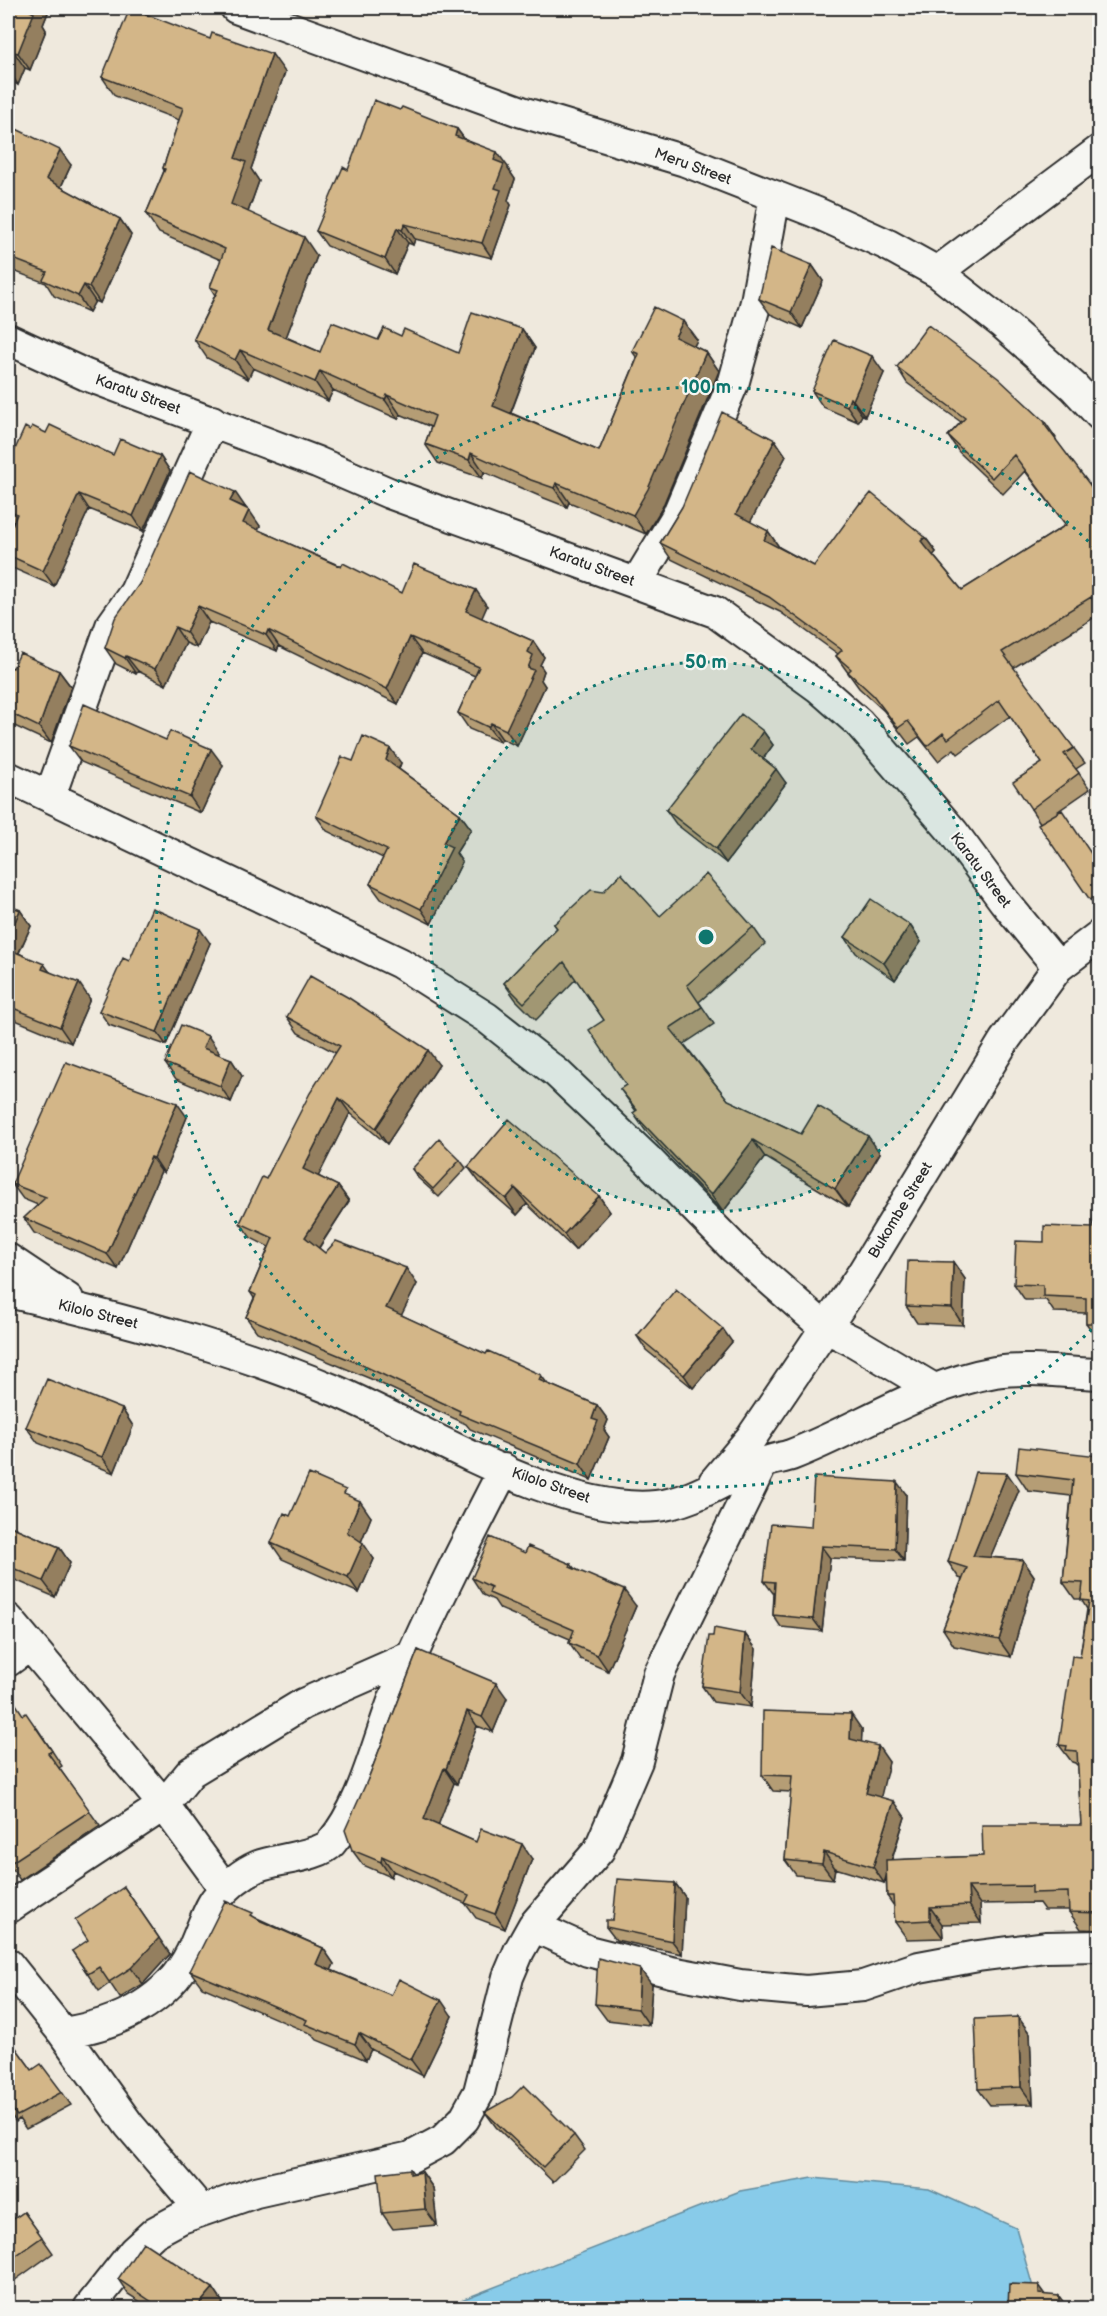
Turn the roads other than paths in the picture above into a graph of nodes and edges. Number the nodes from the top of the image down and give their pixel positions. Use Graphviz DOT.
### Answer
graph roads {
  1 [pos="236,8"];
  2 [pos="1100,150"];
  3 [pos="775,196"];
  4 [pos="937,272"];
  5 [pos="8,339"];
  6 [pos="1100,415"];
  7 [pos="212,421"];
  8 [pos="637,582"];
  9 [pos="8,777"];
  10 [pos="50,796"];
  11 [pos="1100,935"];
  12 [pos="1058,967"];
  13 [pos="8,1259"];
  14 [pos="8,1292"];
  15 [pos="86,1310"];
  16 [pos="824,1327"];
  17 [pos="1100,1374"];
  18 [pos="934,1389"];
  19 [pos="763,1462"];
  20 [pos="504,1469"];
  21 [pos="707,1492"];
  22 [pos="8,1619"];
  23 [pos="19,1653"];
  24 [pos="412,1656"];
  25 [pos="164,1805"];
  26 [pos="225,1889"];
  27 [pos="8,1908"];
  28 [pos="533,1926"];
  29 [pos="1100,1946"];
  30 [pos="8,1964"];
  31 [pos="63,2033"];
  32 [pos="201,2210"];
  33 [pos="89,2308"];
  1 -- 3 [label="street, Meru Street"];
  2 -- 4 [label="street"];
  3 -- 4 [label="street, Meru Street"];
  3 -- 8 [label="street"];
  4 -- 6 [label="street, Meru Street"];
  5 -- 7 [label="street, Karatu Street"];
  7 -- 8 [label="street, Karatu Street"];
  7 -- 10 [label="street"];
  8 -- 12 [label="street, Karatu Street"];
  9 -- 10 [label="street"];
  10 -- 16 [label="street"];
  11 -- 12 [label="street, Bukombe Street"];
  12 -- 16 [label="street, Bukombe Street"];
  13 -- 15 [label="street"];
  14 -- 15 [label="street, Kilolo Street"];
  15 -- 20 [label="street, Kilolo Street"];
  16 -- 18 [label="street"];
  16 -- 21 [label="street, Bukombe Street"];
  17 -- 18 [label="street, Kilolo Street"];
  18 -- 19 [label="street, Kilolo Street"];
  19 -- 21 [label="street, Kilolo Street"];
  19 -- 28 [label="street"];
  20 -- 21 [label="street, Kilolo Street"];
  20 -- 24 [label="street"];
  22 -- 23 [label="street"];
  23 -- 25 [label="street"];
  24 -- 25 [label="street"];
  24 -- 26 [label="street"];
  25 -- 26 [label="street"];
  25 -- 27 [label="street"];
  26 -- 31 [label="street"];
  28 -- 29 [label="street"];
  28 -- 32 [label="street"];
  30 -- 31 [label="street"];
  31 -- 32 [label="street"];
  32 -- 33 [label="street"];
}
